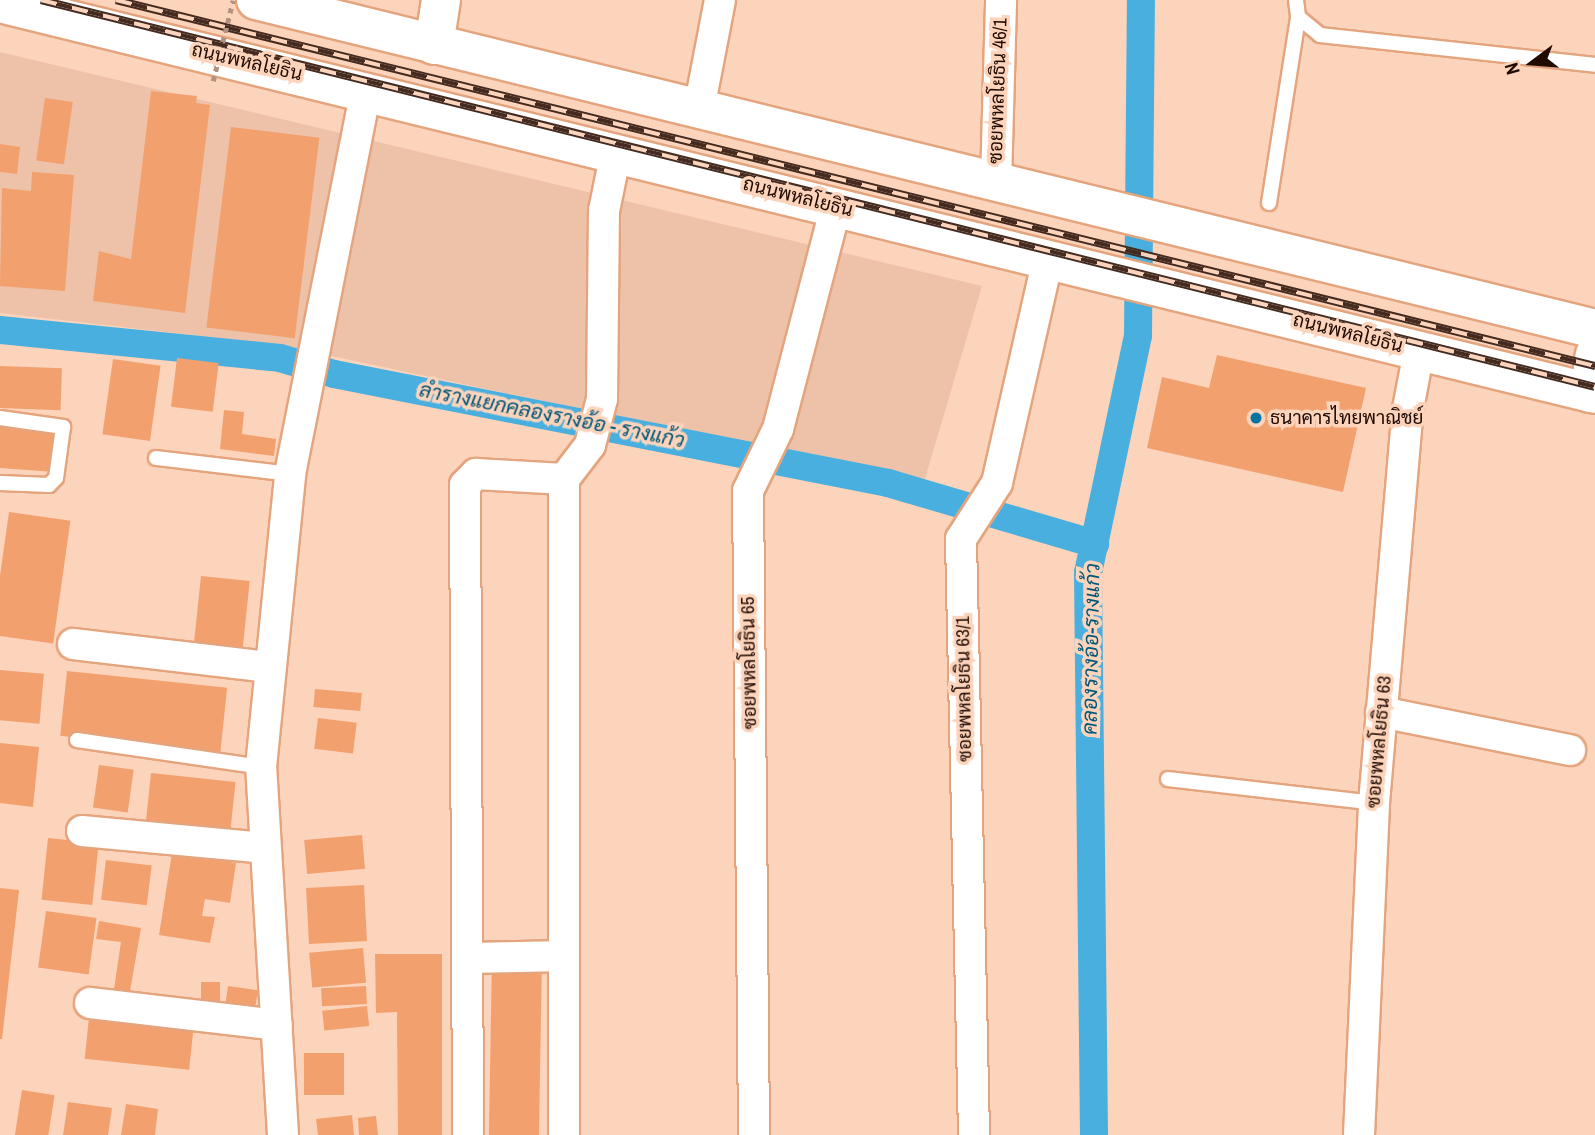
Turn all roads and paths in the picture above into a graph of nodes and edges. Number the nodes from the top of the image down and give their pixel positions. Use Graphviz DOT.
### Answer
graph roads {
  1 [pos="233,0"];
  2 [pos="256,0"];
  3 [pos="441,0"];
  4 [pos="720,0"];
  5 [pos="1001,0"];
  6 [pos="1296,0"];
  7 [pos="0,3"];
  8 [pos="1298,16"];
  9 [pos="419,41"];
  10 [pos="1595,65"];
  11 [pos="213,81"];
  12 [pos="380,94"];
  13 [pos="699,109"];
  14 [pos="616,152"];
  15 [pos="996,182"];
  16 [pos="1269,203"];
  17 [pos="835,206"];
  18 [pos="1048,259"];
  19 [pos="1595,329"];
  20 [pos="1419,351"];
  21 [pos="1595,355"];
  22 [pos="1592,393"];
  23 [pos="0,418"];
  24 [pos="156,458"];
  25 [pos="290,474"];
  26 [pos="564,479"];
  27 [pos="0,483"];
  28 [pos="73,644"];
  29 [pos="270,667"];
  30 [pos="1381,712"];
  31 [pos="77,740"];
  32 [pos="1570,750"];
  33 [pos="261,767"];
  34 [pos="1168,779"];
  35 [pos="1374,803"];
  36 [pos="82,831"];
  37 [pos="264,848"];
  38 [pos="563,956"];
  39 [pos="471,958"];
  40 [pos="90,1003"];
  41 [pos="278,1025"];
  42 [pos="283,1135"];
  43 [pos="468,1135"];
  44 [pos="564,1135"];
  45 [pos="754,1135"];
  46 [pos="974,1135"];
  47 [pos="1359,1135"];
  1 -- 11 [label="path, bridge"];
  2 -- 9 [label="main road"];
  3 -- 9 [label="main road"];
  4 -- 13 [label="street"];
  5 -- 15 [label="street, ซอยพหลโยธิน 46/1"];
  6 -- 8 [label="lane"];
  7 -- 12 [label="main road, ถนนพหลโยธิน"];
  8 -- 10 [label="lane"];
  8 -- 16 [label="lane"];
  9 -- 12 [label="main road"];
  9 -- 13 [label="main road"];
  12 -- 14 [label="main road, ถนนพหลโยธิน"];
  12 -- 25 [label="street"];
  13 -- 15 [label="main road"];
  14 -- 17 [label="main road, ถนนพหลโยธิน"];
  14 -- 26 [label="street"];
  15 -- 19 [label="main road"];
  17 -- 18 [label="main road, ถนนพหลโยธิน"];
  17 -- 45 [label="street, ซอยพหลโยธิน 65"];
  18 -- 20 [label="main road, ถนนพหลโยธิน"];
  18 -- 46 [label="street, ซอยพหลโยธิน 63/1"];
  20 -- 22 [label="main road, ถนนพหลโยธิน"];
  20 -- 30 [label="street, ซอยพหลโยธิน 63"];
  21 -- 22 [label="main road"];
  23 -- 27 [label="lane"];
  24 -- 25 [label="lane"];
  25 -- 29 [label="street"];
  26 -- 38 [label="street"];
  26 -- 39 [label="street"];
  28 -- 29 [label="street"];
  29 -- 33 [label="street"];
  30 -- 32 [label="street"];
  30 -- 35 [label="street, ซอยพหลโยธิน 63"];
  31 -- 33 [label="lane"];
  33 -- 37 [label="street"];
  34 -- 35 [label="lane"];
  35 -- 47 [label="street, ซอยพหลโยธิน 63"];
  36 -- 37 [label="street"];
  37 -- 41 [label="street"];
  38 -- 39 [label="street"];
  38 -- 44 [label="street"];
  39 -- 43 [label="street"];
  40 -- 41 [label="street"];
  41 -- 42 [label="street"];
}
